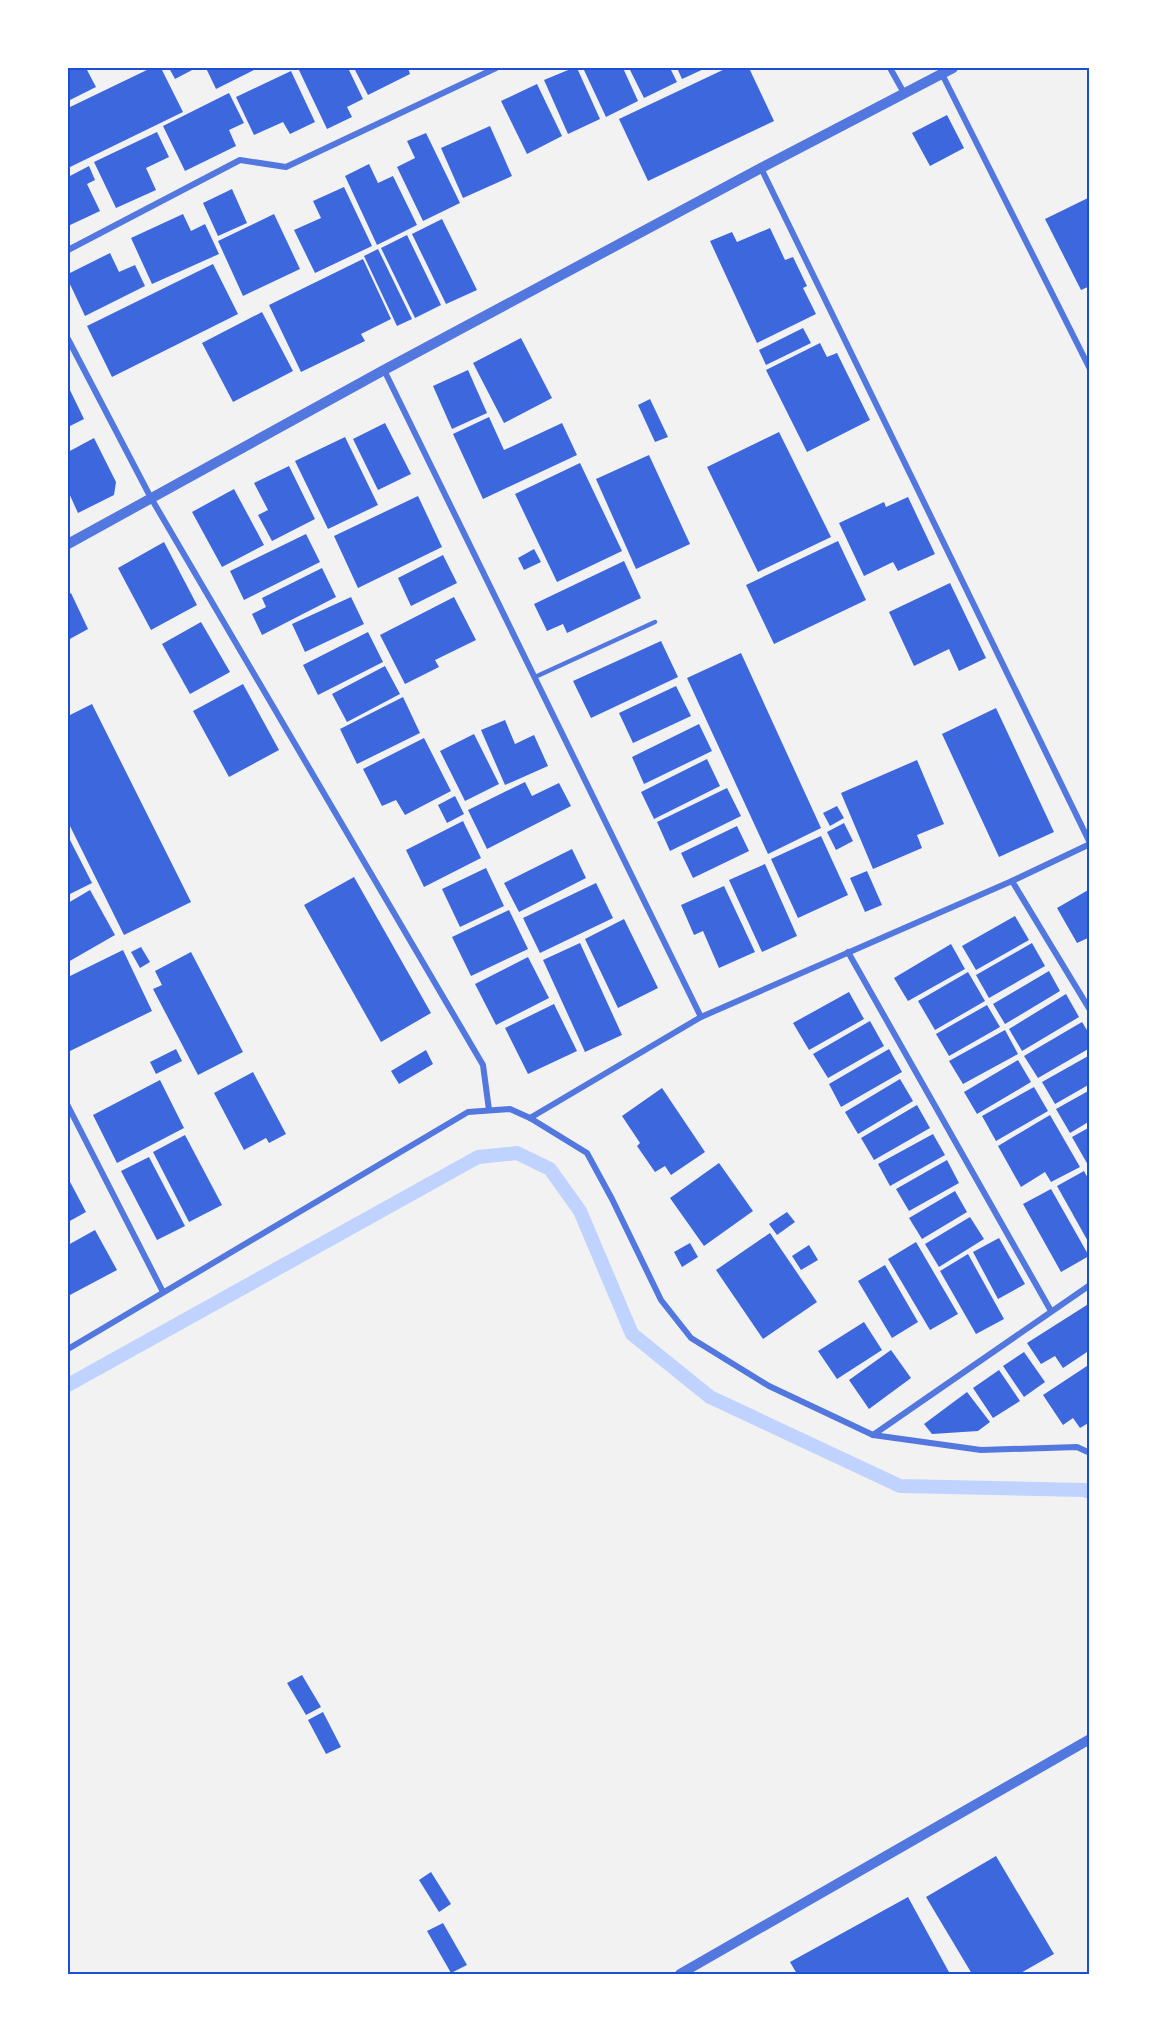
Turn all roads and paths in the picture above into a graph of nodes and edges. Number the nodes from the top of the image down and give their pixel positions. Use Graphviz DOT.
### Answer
graph roads {
  1 [pos="496,68"];
  2 [pos="890,68"];
  3 [pos="953,68"];
  4 [pos="942,74"];
  5 [pos="904,93"];
  6 [pos="761,168"];
  7 [pos="68,250"];
  8 [pos="68,339"];
  9 [pos="1089,369"];
  10 [pos="384,370"];
  11 [pos="151,498"];
  12 [pos="68,544"];
  13 [pos="655,622"];
  14 [pos="535,677"];
  15 [pos="1089,844"];
  16 [pos="1012,881"];
  17 [pos="848,952"];
  18 [pos="1089,1010"];
  19 [pos="701,1017"];
  20 [pos="68,1106"];
  21 [pos="489,1110"];
  22 [pos="530,1118"];
  23 [pos="1089,1285"];
  24 [pos="164,1292"];
  25 [pos="1051,1311"];
  26 [pos="68,1349"];
  27 [pos="873,1435"];
  28 [pos="1089,1452"];
  29 [pos="1089,1739"];
  30 [pos="686,1973"];
  1 -- 7 [label="street"];
  2 -- 5 [label="street"];
  3 -- 4 [label="street"];
  4 -- 5 [label="street"];
  4 -- 9 [label="street"];
  5 -- 6 [label="street"];
  6 -- 10 [label="street"];
  6 -- 15 [label="street"];
  8 -- 11 [label="street"];
  10 -- 11 [label="street"];
  10 -- 14 [label="street"];
  11 -- 12 [label="street"];
  11 -- 21 [label="street"];
  13 -- 14 [label="lane"];
  14 -- 19 [label="street"];
  15 -- 16 [label="street"];
  16 -- 17 [label="street"];
  16 -- 18 [label="street"];
  17 -- 19 [label="street"];
  17 -- 25 [label="street"];
  19 -- 22 [label="street"];
  20 -- 24 [label="street"];
  21 -- 22 [label="street"];
  21 -- 24 [label="street"];
  22 -- 27 [label="street"];
  23 -- 25 [label="street"];
  24 -- 26 [label="street"];
  25 -- 27 [label="street"];
  27 -- 28 [label="street"];
  29 -- 30 [label="street"];
}
